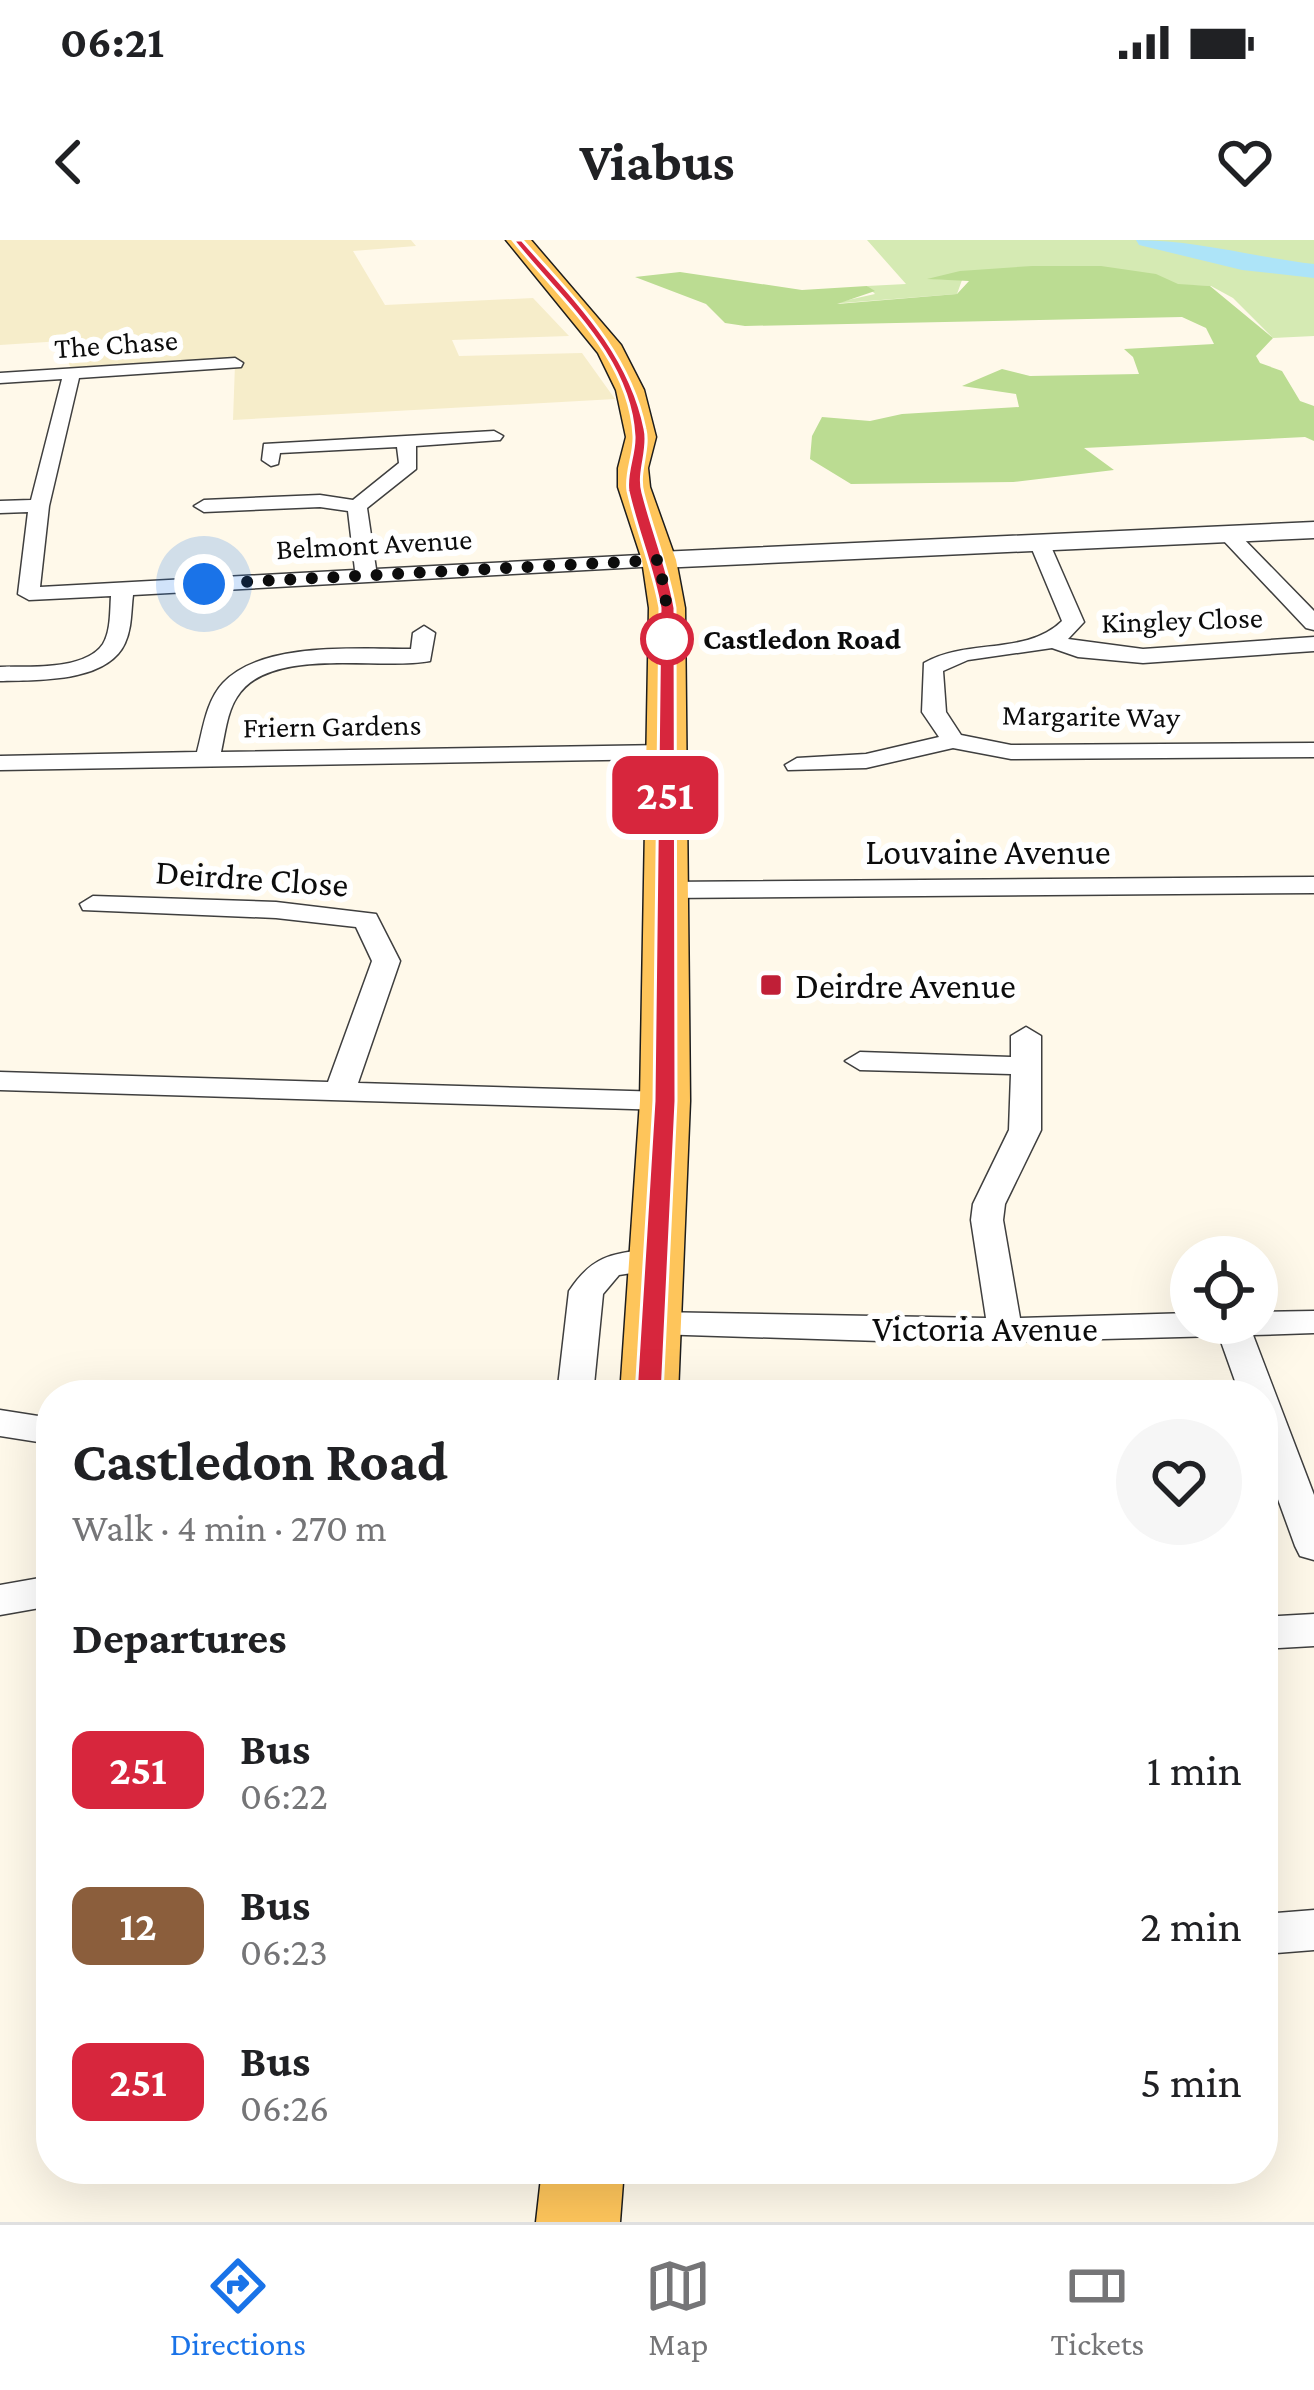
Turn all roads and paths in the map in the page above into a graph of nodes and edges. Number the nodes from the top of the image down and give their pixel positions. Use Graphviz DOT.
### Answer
graph roads {
  1 [pos="518,240"];
  2 [pos="235,363"];
  3 [pos="72,374"];
  4 [pos="0,378"];
  5 [pos="494,436"];
  6 [pos="406,442"];
  7 [pos="270,446"];
  8 [pos="39,506"];
  9 [pos="204,506"];
  10 [pos="357,506"];
  11 [pos="0,508"];
  12 [pos="1314,530"];
  13 [pos="1229,535"];
  14 [pos="1040,542"];
  15 [pos="659,560"];
  16 [pos="366,574"];
  17 [pos="123,589"];
  18 [pos="29,594"];
  19 [pos="0,595"];
  20 [pos="1314,597"];
  21 [pos="1290,599"];
  22 [pos="1314,623"];
  23 [pos="1054,641"];
  24 [pos="1314,644"];
  25 [pos="423,654"];
  26 [pos="0,674"];
  27 [pos="953,741"];
  28 [pos="1314,750"];
  29 [pos="665,752"];
  30 [pos="207,761"];
  31 [pos="0,763"];
  32 [pos="798,766"];
  33 [pos="1314,885"];
  34 [pos="663,890"];
  35 [pos="93,904"];
  36 [pos="860,1061"];
  37 [pos="0,1081"];
  38 [pos="340,1092"];
  39 [pos="665,1101"];
  40 [pos="658,1259"];
  41 [pos="1314,1322"];
  42 [pos="1278,1323"];
  43 [pos="655,1324"];
  44 [pos="1170,1325"];
  45 [pos="1005,1329"];
  46 [pos="1239,1344"];
  47 [pos="577,1380"];
  48 [pos="650,1380"];
  49 [pos="1253,1380"];
  50 [pos="0,1423"];
  51 [pos="36,1429"];
  52 [pos="1278,1449"];
  53 [pos="1314,1546"];
  54 [pos="36,1594"];
  55 [pos="0,1600"];
  56 [pos="1314,1630"];
  57 [pos="1278,1632"];
  58 [pos="1314,1930"];
  59 [pos="1278,1933"];
  60 [pos="582,2184"];
  61 [pos="578,2222"];
  1 -- 15 [label="main road"];
  2 -- 3 [label="street, The Chase"];
  3 -- 4 [label="street, The Chase"];
  3 -- 8 [label="street"];
  5 -- 6 [label="street"];
  6 -- 7 [label="street"];
  6 -- 10 [label="street"];
  8 -- 11 [label="street"];
  8 -- 18 [label="street"];
  9 -- 10 [label="street"];
  10 -- 16 [label="street"];
  12 -- 13 [label="street"];
  13 -- 14 [label="street"];
  13 -- 21 [label="street, Kingley Close"];
  14 -- 15 [label="street"];
  14 -- 23 [label="street"];
  15 -- 16 [label="street, Belmont Avenue"];
  15 -- 29 [label="main road"];
  16 -- 17 [label="street, Belmont Avenue"];
  17 -- 18 [label="street, Belmont Avenue"];
  17 -- 26 [label="street"];
  18 -- 19 [label="street, Belmont Avenue"];
  20 -- 21 [label="street, Kingley Close"];
  21 -- 22 [label="street, Kingley Close"];
  23 -- 24 [label="street, Kingley Close"];
  23 -- 27 [label="street"];
  25 -- 30 [label="street"];
  27 -- 28 [label="street, Margarite Way"];
  27 -- 32 [label="street, Margarite Way"];
  29 -- 30 [label="street, Friern Gardens"];
  29 -- 34 [label="main road"];
  30 -- 31 [label="street, Friern Gardens"];
  33 -- 34 [label="street, Louvaine Avenue"];
  34 -- 39 [label="main road"];
  35 -- 38 [label="street, Deirdre Close"];
  36 -- 45 [label="street"];
  37 -- 38 [label="street"];
  38 -- 39 [label="street"];
  39 -- 40 [label="main road"];
  40 -- 43 [label="main road"];
  40 -- 47 [label="street"];
  41 -- 42 [label="street, Victoria Avenue"];
  43 -- 45 [label="street, Victoria Avenue"];
  43 -- 48 [label="main road"];
  44 -- 45 [label="street, Victoria Avenue"];
  46 -- 49 [label="street"];
  50 -- 51 [label="street"];
  52 -- 53 [label="street"];
  54 -- 55 [label="street"];
  56 -- 57 [label="street"];
  58 -- 59 [label="street"];
  60 -- 61 [label="main road"];
}
